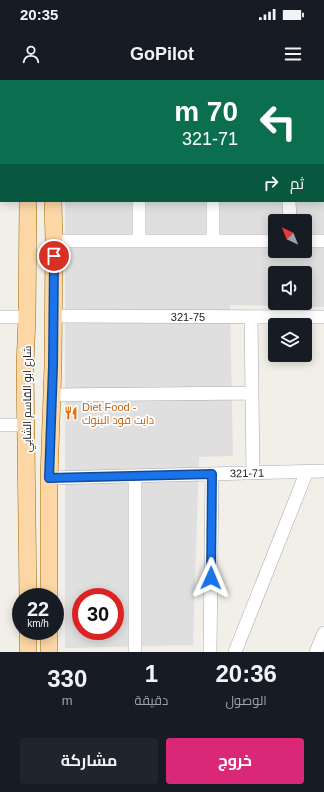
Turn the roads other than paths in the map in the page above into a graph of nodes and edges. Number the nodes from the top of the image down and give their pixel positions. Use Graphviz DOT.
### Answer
graph roads {
  1 [pos="28,202"];
  2 [pos="53,202"];
  3 [pos="139,202"];
  4 [pos="213,202"];
  5 [pos="289,202"];
  6 [pos="290,214"];
  7 [pos="54,241"];
  8 [pos="140,241"];
  9 [pos="213,241"];
  10 [pos="268,241"];
  11 [pos="312,241"];
  12 [pos="324,242"];
  13 [pos="53,316"];
  14 [pos="0,317"];
  15 [pos="27,317"];
  16 [pos="251,317"];
  17 [pos="324,317"];
  18 [pos="25,366"];
  19 [pos="53,366"];
  20 [pos="252,393"];
  21 [pos="52,394"];
  22 [pos="0,425"];
  23 [pos="26,425"];
  24 [pos="307,471"];
  25 [pos="324,471"];
  26 [pos="253,473"];
  27 [pos="212,474"];
  28 [pos="135,476"];
  29 [pos="49,478"];
  30 [pos="28,588"];
  31 [pos="49,588"];
  32 [pos="324,633"];
  33 [pos="28,640"];
  34 [pos="49,640"];
  35 [pos="28,652"];
  36 [pos="49,652"];
  37 [pos="135,652"];
  38 [pos="210,652"];
  39 [pos="235,652"];
  40 [pos="316,652"];
  1 -- 15 [label="main road, شارع ابو القاسم الشابي"];
  2 -- 7 [label="main road, شارع ابو القاسم الشابي"];
  3 -- 8 [label="street"];
  4 -- 9 [label="street"];
  5 -- 6 [label="street"];
  7 -- 8 [label="street"];
  7 -- 13 [label="main road, شارع ابو القاسم الشابي"];
  8 -- 9 [label="street"];
  9 -- 10 [label="street"];
  11 -- 12 [label="street"];
  13 -- 16 [label="street, 321-75"];
  13 -- 19 [label="main road, شارع ابو القاسم الشابي"];
  14 -- 15 [label="street"];
  15 -- 18 [label="main road, شارع ابو القاسم الشابي"];
  16 -- 17 [label="street, 321-75"];
  16 -- 20 [label="street"];
  18 -- 19 [label="main road"];
  18 -- 23 [label="main road, شارع ابو القاسم الشابي"];
  19 -- 21 [label="main road, شارع ابو القاسم الشابي"];
  20 -- 21 [label="street"];
  20 -- 26 [label="street"];
  21 -- 29 [label="main road, شارع ابو القاسم الشابي"];
  22 -- 23 [label="street"];
  23 -- 30 [label="main road, شارع ابو القاسم الشابي"];
  24 -- 25 [label="street, 321-71"];
  24 -- 26 [label="street, 321-71"];
  24 -- 39 [label="street"];
  26 -- 27 [label="street, 321-71"];
  27 -- 28 [label="street, 321-71"];
  27 -- 38 [label="street"];
  28 -- 29 [label="street, 321-71"];
  28 -- 37 [label="street"];
  29 -- 31 [label="main road, شارع ابو القاسم الشابي"];
  32 -- 40 [label="street"];
  33 -- 35 [label="main road"];
  34 -- 36 [label="main road"];
}
